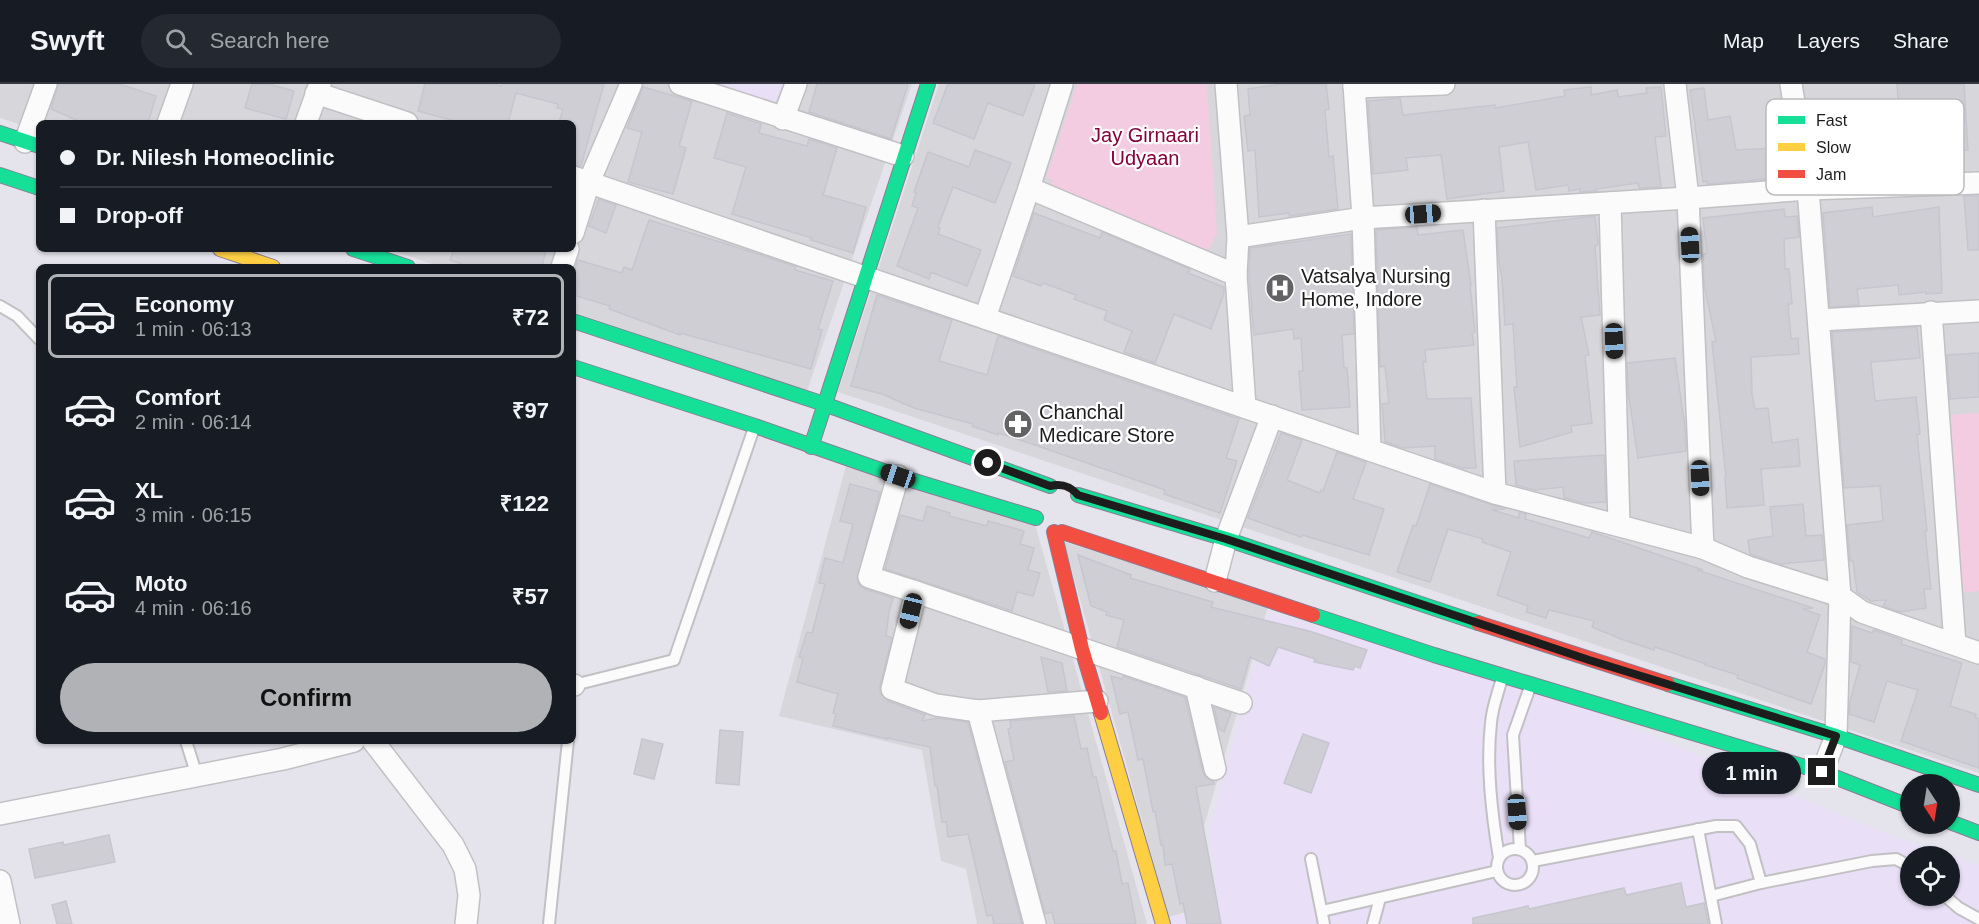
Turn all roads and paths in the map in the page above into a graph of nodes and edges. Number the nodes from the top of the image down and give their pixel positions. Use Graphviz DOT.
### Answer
graph roads {
  1 [pos="46,84"];
  2 [pos="182,84"];
  3 [pos="631,84"];
  4 [pos="680,84"];
  5 [pos="796,84"];
  6 [pos="928,84"];
  7 [pos="1062,84"];
  8 [pos="1226,84"];
  9 [pos="1443,84"];
  10 [pos="1674,84"];
  11 [pos="1791,84"];
  12 [pos="1354,85"];
  13 [pos="318,89"];
  14 [pos="1793,99"];
  15 [pos="783,119"];
  16 [pos="38,120"];
  17 [pos="169,120"];
  18 [pos="307,120"];
  19 [pos="399,120"];
  20 [pos="36,127"];
  21 [pos="0,133"];
  22 [pos="32,144"];
  23 [pos="903,156"];
  24 [pos="0,175"];
  25 [pos="581,179"];
  26 [pos="1979,183"];
  27 [pos="1964,184"];
  28 [pos="36,187"];
  29 [pos="1029,188"];
  30 [pos="1766,192"];
  31 [pos="1809,195"];
  32 [pos="1688,198"];
  33 [pos="1610,203"];
  34 [pos="1484,210"];
  35 [pos="576,213"];
  36 [pos="1363,218"];
  37 [pos="1238,237"];
  38 [pos="229,252"];
  39 [pos="362,252"];
  40 [pos="264,264"];
  41 [pos="399,264"];
  42 [pos="1236,274"];
  43 [pos="866,277"];
  44 [pos="0,306"];
  45 [pos="1979,310"];
  46 [pos="1931,312"];
  47 [pos="985,318"];
  48 [pos="1820,320"];
  49 [pos="576,322"];
  50 [pos="36,336"];
  51 [pos="576,369"];
  52 [pos="824,404"];
  53 [pos="1245,407"];
  54 [pos="1272,416"];
  55 [pos="755,426"];
  56 [pos="811,447"];
  57 [pos="1370,450"];
  58 [pos="898,476"];
  59 [pos="1050,486"];
  60 [pos="1495,493"];
  61 [pos="1078,495"];
  62 [pos="1082,510"];
  63 [pos="1036,518"];
  64 [pos="1076,525"];
  65 [pos="1619,525"];
  66 [pos="1058,532"];
  67 [pos="1226,539"];
  68 [pos="1703,548"];
  69 [pos="1215,581"];
  70 [pos="916,592"];
  71 [pos="1840,596"];
  72 [pos="1955,644"];
  73 [pos="1082,649"];
  74 [pos="1979,652"];
  75 [pos="1503,675"];
  76 [pos="576,684"];
  77 [pos="1532,684"];
  78 [pos="1196,687"];
  79 [pos="1098,700"];
  80 [pos="1240,703"];
  81 [pos="978,711"];
  82 [pos="1836,736"];
  83 [pos="187,744"];
  84 [pos="342,744"];
  85 [pos="375,744"];
  86 [pos="568,744"];
  87 [pos="1215,769"];
  88 [pos="1822,772"];
  89 [pos="197,776"];
  90 [pos="1979,785"];
  91 [pos="1900,803"];
  92 [pos="0,814"];
  93 [pos="1960,826"];
  94 [pos="1698,830"];
  95 [pos="1979,834"];
  96 [pos="1520,849"];
  97 [pos="1499,858"];
  98 [pos="1311,859"];
  99 [pos="1533,861"];
  100 [pos="1900,861"];
  101 [pos="1497,871"];
  102 [pos="0,881"];
  103 [pos="1761,883"];
  104 [pos="1710,896"];
  105 [pos="1380,898"];
  106 [pos="1957,906"];
  107 [pos="1322,911"];
  108 [pos="1979,919"];
  109 [pos="9,924"];
  110 [pos="466,924"];
  111 [pos="549,924"];
  112 [pos="1035,924"];
  113 [pos="1163,924"];
  114 [pos="1324,924"];
  115 [pos="1373,924"];
  116 [pos="1716,924"];
  1 -- 16 [label="street"];
  2 -- 17 [label="street"];
  3 -- 25 [label="street"];
  4 -- 15 [label="street"];
  5 -- 15 [label="street"];
  6 -- 23 [label="street"];
  7 -- 29 [label="street"];
  8 -- 37 [label="street"];
  9 -- 12 [label="street"];
  10 -- 32 [label="street"];
  11 -- 14 [label="street"];
  12 -- 36 [label="street"];
  13 -- 18 [label="street"];
  13 -- 19 [label="street"];
  15 -- 23 [label="street"];
  20 -- 22 [label="street"];
  21 -- 22 [label="street"];
  23 -- 43 [label="street"];
  24 -- 28 [label="street"];
  25 -- 35 [label="street"];
  25 -- 43 [label="street"];
  26 -- 27 [label="street"];
  29 -- 42 [label="street"];
  29 -- 47 [label="street"];
  30 -- 32 [label="street"];
  31 -- 48 [label="street"];
  32 -- 33 [label="street"];
  32 -- 68 [label="street"];
  33 -- 34 [label="street"];
  33 -- 65 [label="street"];
  34 -- 36 [label="street"];
  34 -- 60 [label="street"];
  36 -- 37 [label="street"];
  36 -- 57 [label="street"];
  37 -- 42 [label="street"];
  38 -- 40 [label="street"];
  39 -- 41 [label="street"];
  42 -- 53 [label="street"];
  43 -- 47 [label="street"];
  43 -- 52 [label="street"];
  44 -- 50 [label="lane"];
  45 -- 46 [label="street"];
  46 -- 48 [label="street"];
  46 -- 72 [label="street"];
  47 -- 53 [label="street"];
  48 -- 71 [label="street"];
  49 -- 52 [label="street"];
  51 -- 55 [label="street"];
  52 -- 56 [label="street"];
  52 -- 59 [label="street"];
  53 -- 54 [label="street"];
  54 -- 57 [label="street"];
  54 -- 67 [label="street"];
  55 -- 56 [label="street"];
  55 -- 76 [label="lane"];
  56 -- 58 [label="street"];
  57 -- 60 [label="street"];
  58 -- 63 [label="street"];
  58 -- 70 [label="street"];
  59 -- 61 [label="street"];
  59 -- 63 [label="street"];
  60 -- 65 [label="street"];
  61 -- 62 [label="street"];
  61 -- 67 [label="street"];
  63 -- 66 [label="street"];
  64 -- 66 [label="street"];
  65 -- 68 [label="street"];
  66 -- 69 [label="street"];
  66 -- 73 [label="street"];
  67 -- 69 [label="street"];
  67 -- 82 [label="street"];
  68 -- 71 [label="street"];
  69 -- 75 [label="street"];
  70 -- 73 [label="street"];
  70 -- 81 [label="street"];
  71 -- 72 [label="street"];
  71 -- 82 [label="street"];
  72 -- 74 [label="street"];
  73 -- 78 [label="street"];
  73 -- 79 [label="street"];
  75 -- 77 [label="street"];
  75 -- 97 [label="lane"];
  77 -- 88 [label="street"];
  77 -- 96 [label="lane"];
  78 -- 80 [label="street"];
  78 -- 87 [label="street"];
  79 -- 81 [label="street"];
  79 -- 113 [label="street"];
  81 -- 112 [label="street"];
  82 -- 88 [label="street"];
  82 -- 90 [label="street"];
  83 -- 89 [label="lane"];
  84 -- 89 [label="street"];
  85 -- 110 [label="street"];
  86 -- 111 [label="lane"];
  88 -- 91 [label="street"];
  89 -- 92 [label="street"];
  93 -- 95 [label="street"];
  94 -- 99 [label="lane"];
  94 -- 103 [label="lane"];
  94 -- 104 [label="lane"];
  96 -- 97 [label="lane"];
  96 -- 99 [label="lane"];
  97 -- 101 [label="lane"];
  98 -- 107 [label="lane"];
  99 -- 101 [label="lane"];
  100 -- 103 [label="lane"];
  101 -- 105 [label="lane"];
  102 -- 109 [label="street"];
  103 -- 104 [label="lane"];
  104 -- 116 [label="lane"];
  105 -- 107 [label="lane"];
  105 -- 115 [label="lane"];
  106 -- 108 [label="lane"];
  107 -- 114 [label="lane"];
}
